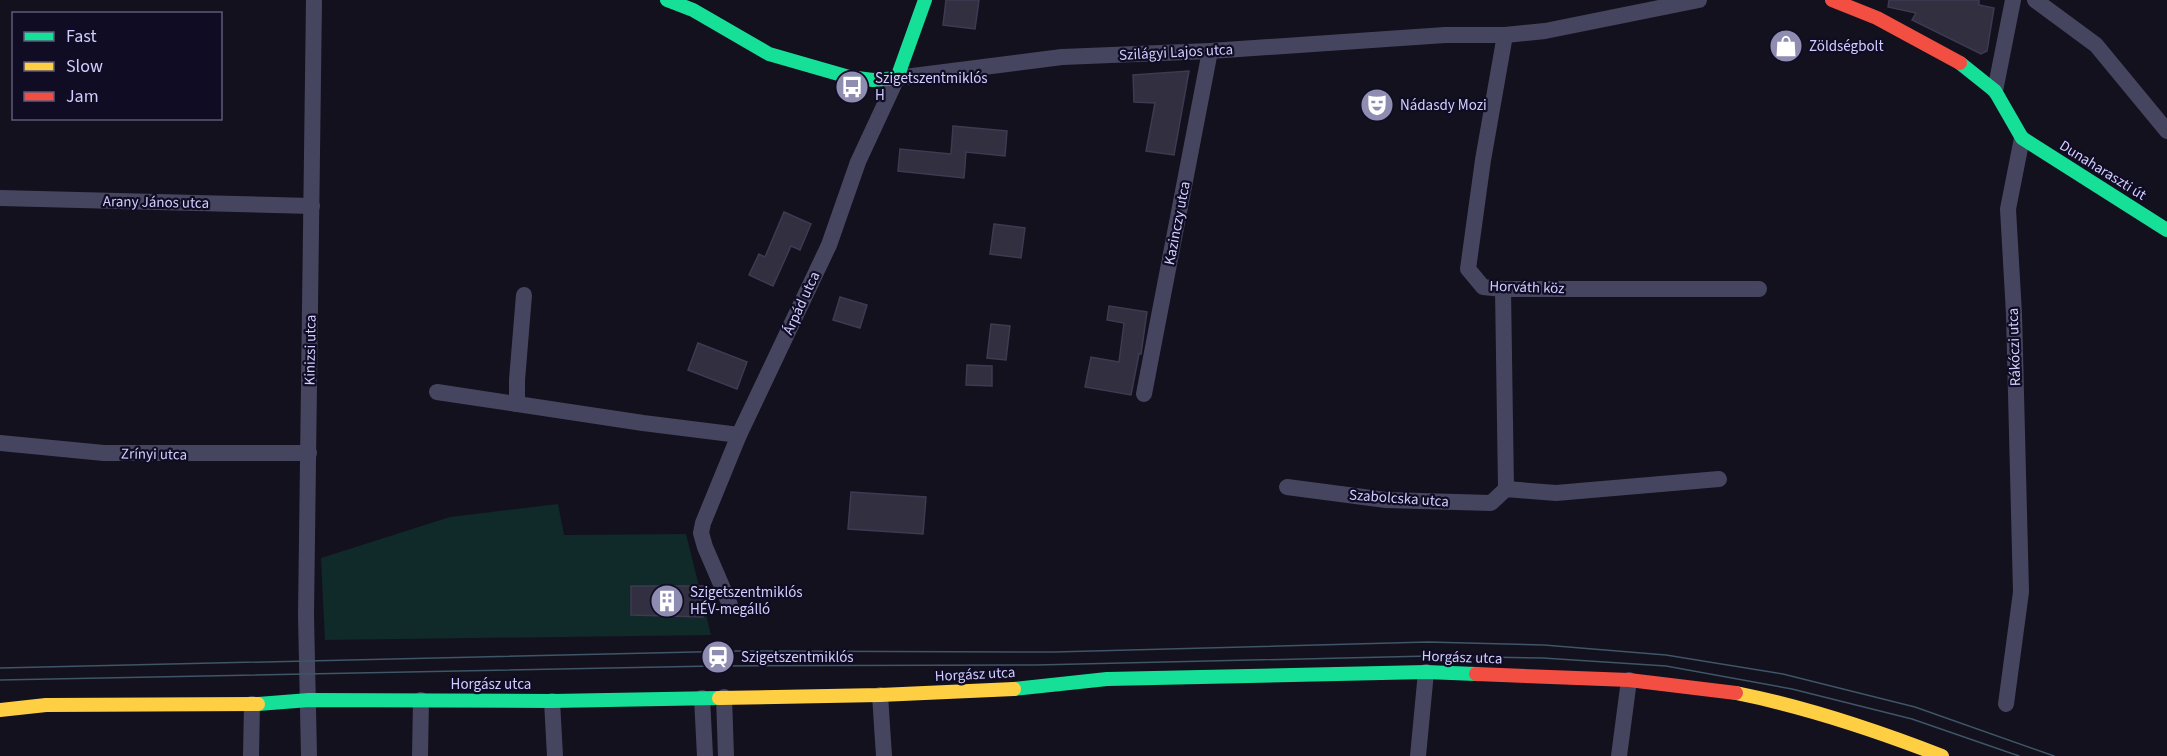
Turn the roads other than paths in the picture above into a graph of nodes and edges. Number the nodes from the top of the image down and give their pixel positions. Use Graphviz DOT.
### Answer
graph roads {
  1 [pos="314,0"];
  2 [pos="667,0"];
  3 [pos="926,0"];
  4 [pos="1699,0"];
  5 [pos="1832,0"];
  6 [pos="2013,0"];
  7 [pos="2035,0"];
  8 [pos="1504,35"];
  9 [pos="1210,51"];
  10 [pos="897,78"];
  11 [pos="1995,91"];
  12 [pos="2167,131"];
  13 [pos="2022,138"];
  14 [pos="0,198"];
  15 [pos="312,206"];
  16 [pos="2167,230"];
  17 [pos="1503,289"];
  18 [pos="1759,290"];
  19 [pos="524,296"];
  20 [pos="436,392"];
  21 [pos="1144,394"];
  22 [pos="517,404"];
  23 [pos="740,435"];
  24 [pos="0,443"];
  25 [pos="309,453"];
  26 [pos="1719,479"];
  27 [pos="1287,487"];
  28 [pos="1506,489"];
  29 [pos="730,605"];
  30 [pos="1426,672"];
  31 [pos="1629,680"];
  32 [pos="880,694"];
  33 [pos="702,698"];
  34 [pos="724,698"];
  35 [pos="309,700"];
  36 [pos="421,700"];
  37 [pos="552,701"];
  38 [pos="252,704"];
  39 [pos="2006,704"];
  40 [pos="0,710"];
  41 [pos="251,756"];
  42 [pos="309,756"];
  43 [pos="420,756"];
  44 [pos="555,756"];
  45 [pos="705,756"];
  46 [pos="726,756"];
  47 [pos="884,756"];
  48 [pos="1418,756"];
  49 [pos="1619,756"];
  50 [pos="1942,756"];
  1 -- 15 [label="street, Kinizsi utca"];
  2 -- 10 [label="street, Szilágyi Lajos utca"];
  3 -- 10 [label="street, Árpád utca"];
  4 -- 8 [label="street, Szilágyi Lajos utca"];
  5 -- 11 [label="street"];
  6 -- 11 [label="street"];
  7 -- 12 [label="street"];
  8 -- 9 [label="street, Szilágyi Lajos utca"];
  8 -- 17 [label="street, Horváth köz"];
  9 -- 10 [label="street, Szilágyi Lajos utca"];
  9 -- 21 [label="street, Kazinczy utca"];
  10 -- 23 [label="street, Árpád utca"];
  11 -- 13 [label="street"];
  13 -- 16 [label="street, Dunaharaszti út"];
  13 -- 39 [label="street, Rákóczi utca"];
  14 -- 15 [label="street, Arany János utca"];
  15 -- 25 [label="street, Kinizsi utca"];
  17 -- 18 [label="street, Horváth köz"];
  17 -- 28 [label="street"];
  19 -- 22 [label="street"];
  20 -- 22 [label="street"];
  22 -- 23 [label="street"];
  23 -- 29 [label="street, Árpád utca"];
  24 -- 25 [label="street, Zrínyi utca"];
  25 -- 35 [label="street, Kinizsi utca"];
  26 -- 28 [label="street"];
  27 -- 28 [label="street, Szabolcska utca"];
  30 -- 31 [label="street, Horgász utca"];
  30 -- 32 [label="street, Horgász utca"];
  30 -- 48 [label="street"];
  31 -- 49 [label="street"];
  31 -- 50 [label="street, Horgász utca"];
  32 -- 34 [label="street, Horgász utca"];
  32 -- 47 [label="street"];
  33 -- 34 [label="street, Horgász utca"];
  33 -- 37 [label="street, Horgász utca"];
  33 -- 45 [label="street"];
  34 -- 46 [label="street"];
  35 -- 36 [label="street, Horgász utca"];
  35 -- 38 [label="street, Horgász utca"];
  35 -- 42 [label="street, Kinizsi utca"];
  36 -- 37 [label="street, Horgász utca"];
  36 -- 43 [label="street"];
  37 -- 44 [label="street"];
  38 -- 40 [label="street, Horgász utca"];
  38 -- 41 [label="street"];
}
